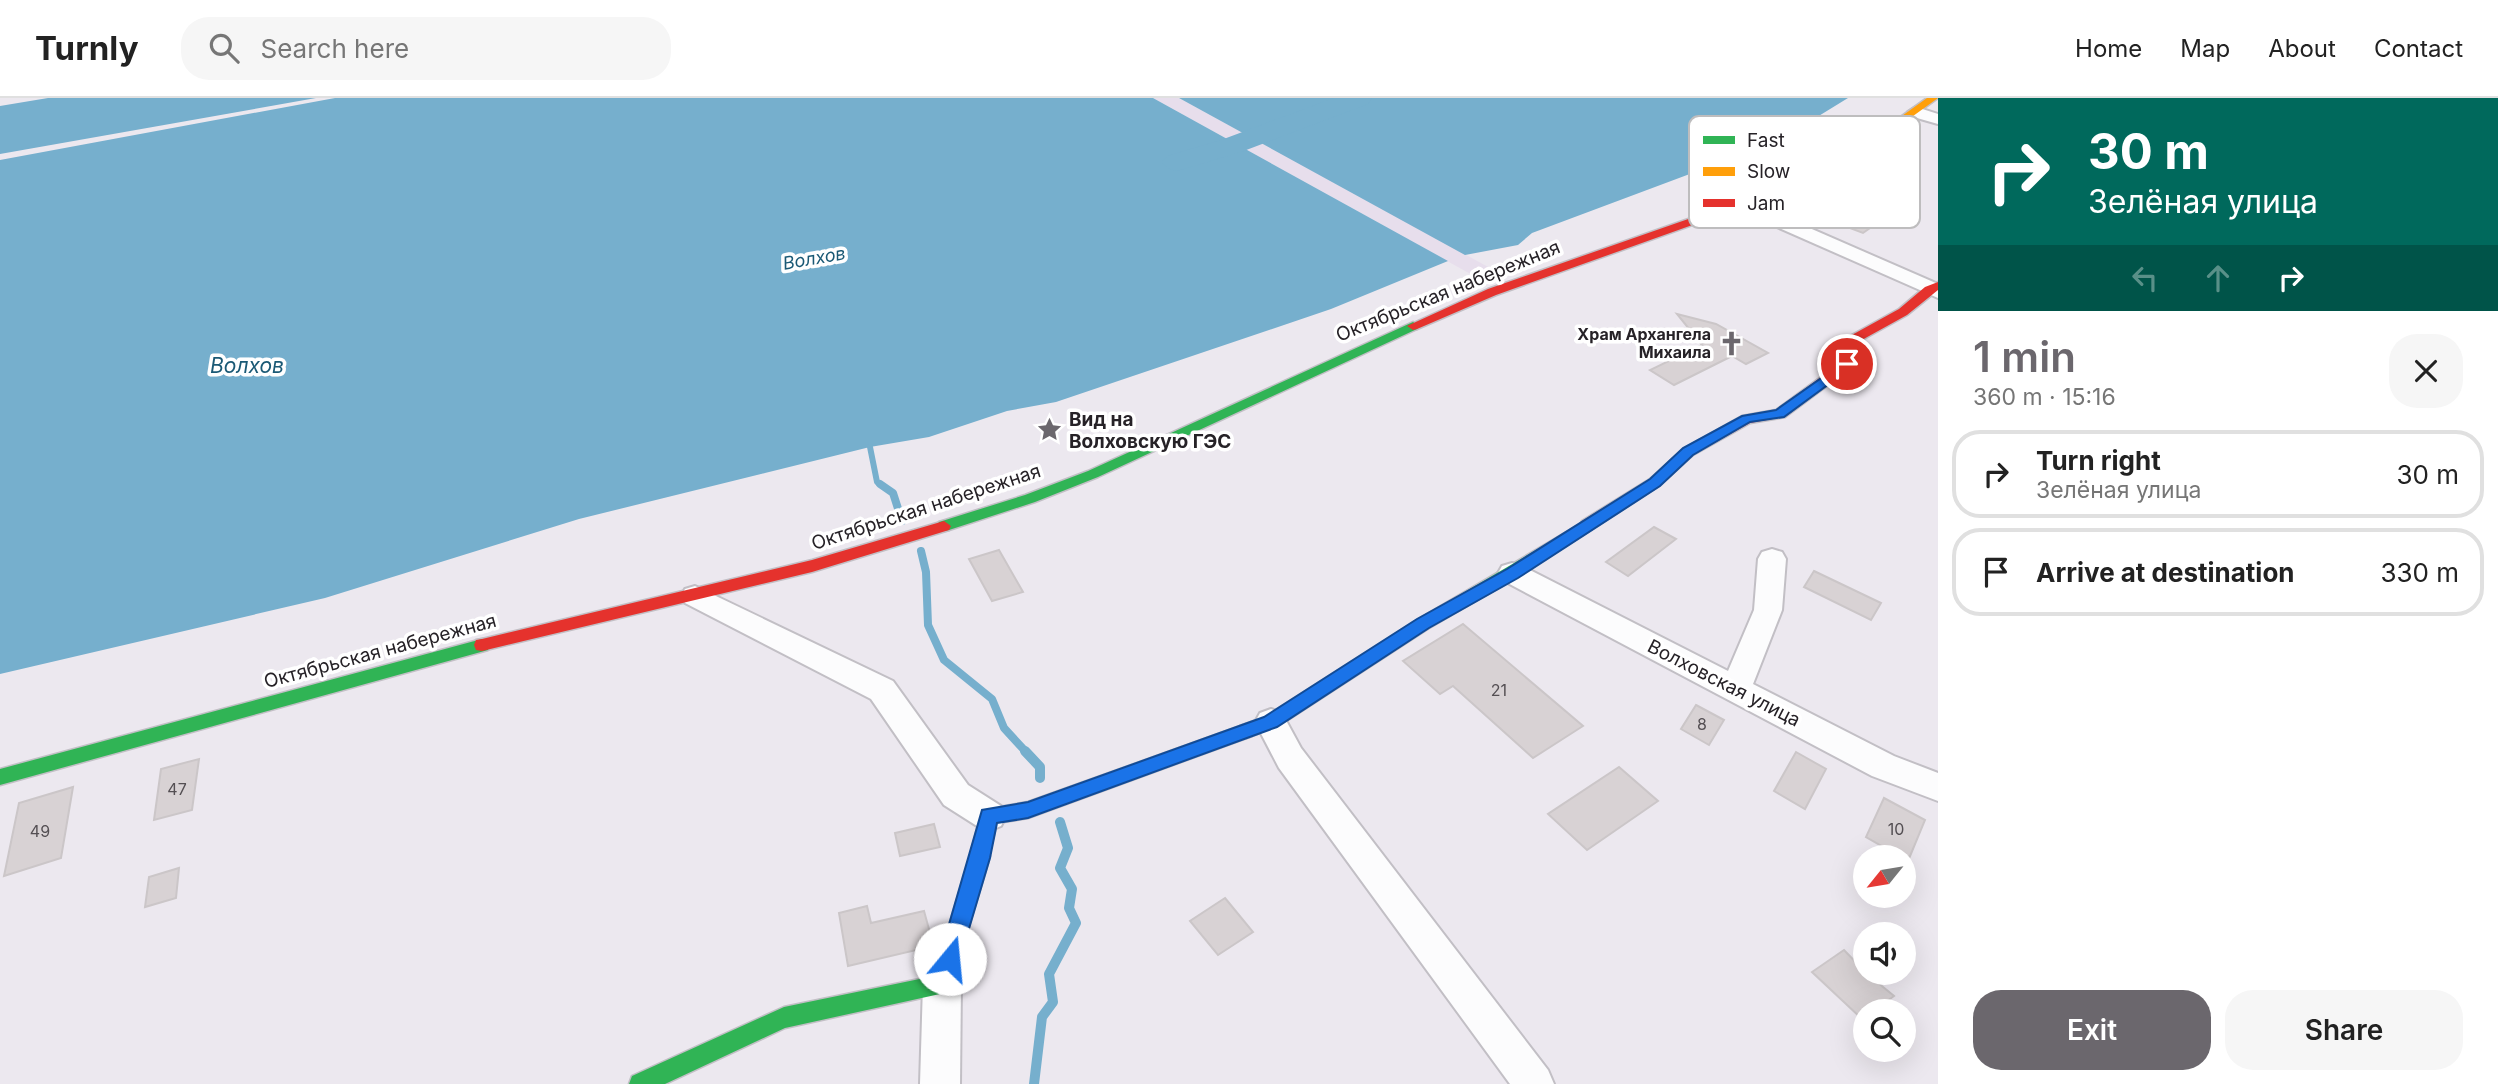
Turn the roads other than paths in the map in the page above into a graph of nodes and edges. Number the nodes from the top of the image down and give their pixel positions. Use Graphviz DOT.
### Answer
graph roads {
  1 [pos="1933,98"];
  2 [pos="1916,112"];
  3 [pos="1910,116"];
  4 [pos="1938,120"];
  5 [pos="1689,224"];
  6 [pos="1796,228"];
  7 [pos="1935,289"];
  8 [pos="1772,559"];
  9 [pos="1512,573"];
  10 [pos="695,596"];
  11 [pos="1736,689"];
  12 [pos="1270,722"];
  13 [pos="0,777"];
  14 [pos="1938,788"];
  15 [pos="989,816"];
  16 [pos="942,985"];
  17 [pos="640,1084"];
  18 [pos="940,1084"];
  19 [pos="1534,1084"];
  1 -- 2 [label="main road, Октябрьская набережная"];
  2 -- 3 [label="main road, Октябрьская набережная"];
  2 -- 4 [label="street"];
  5 -- 10 [label="main road, Октябрьская набережная"];
  6 -- 7 [label="street"];
  7 -- 9 [label="main road"];
  8 -- 11 [label="street"];
  9 -- 11 [label="street, Волховская улица"];
  9 -- 12 [label="main road"];
  10 -- 13 [label="main road, Октябрьская набережная"];
  10 -- 15 [label="street"];
  11 -- 14 [label="street, Волховская улица"];
  12 -- 15 [label="main road"];
  12 -- 19 [label="street"];
  15 -- 16 [label="main road"];
  16 -- 17 [label="main road"];
  16 -- 18 [label="street"];
}
